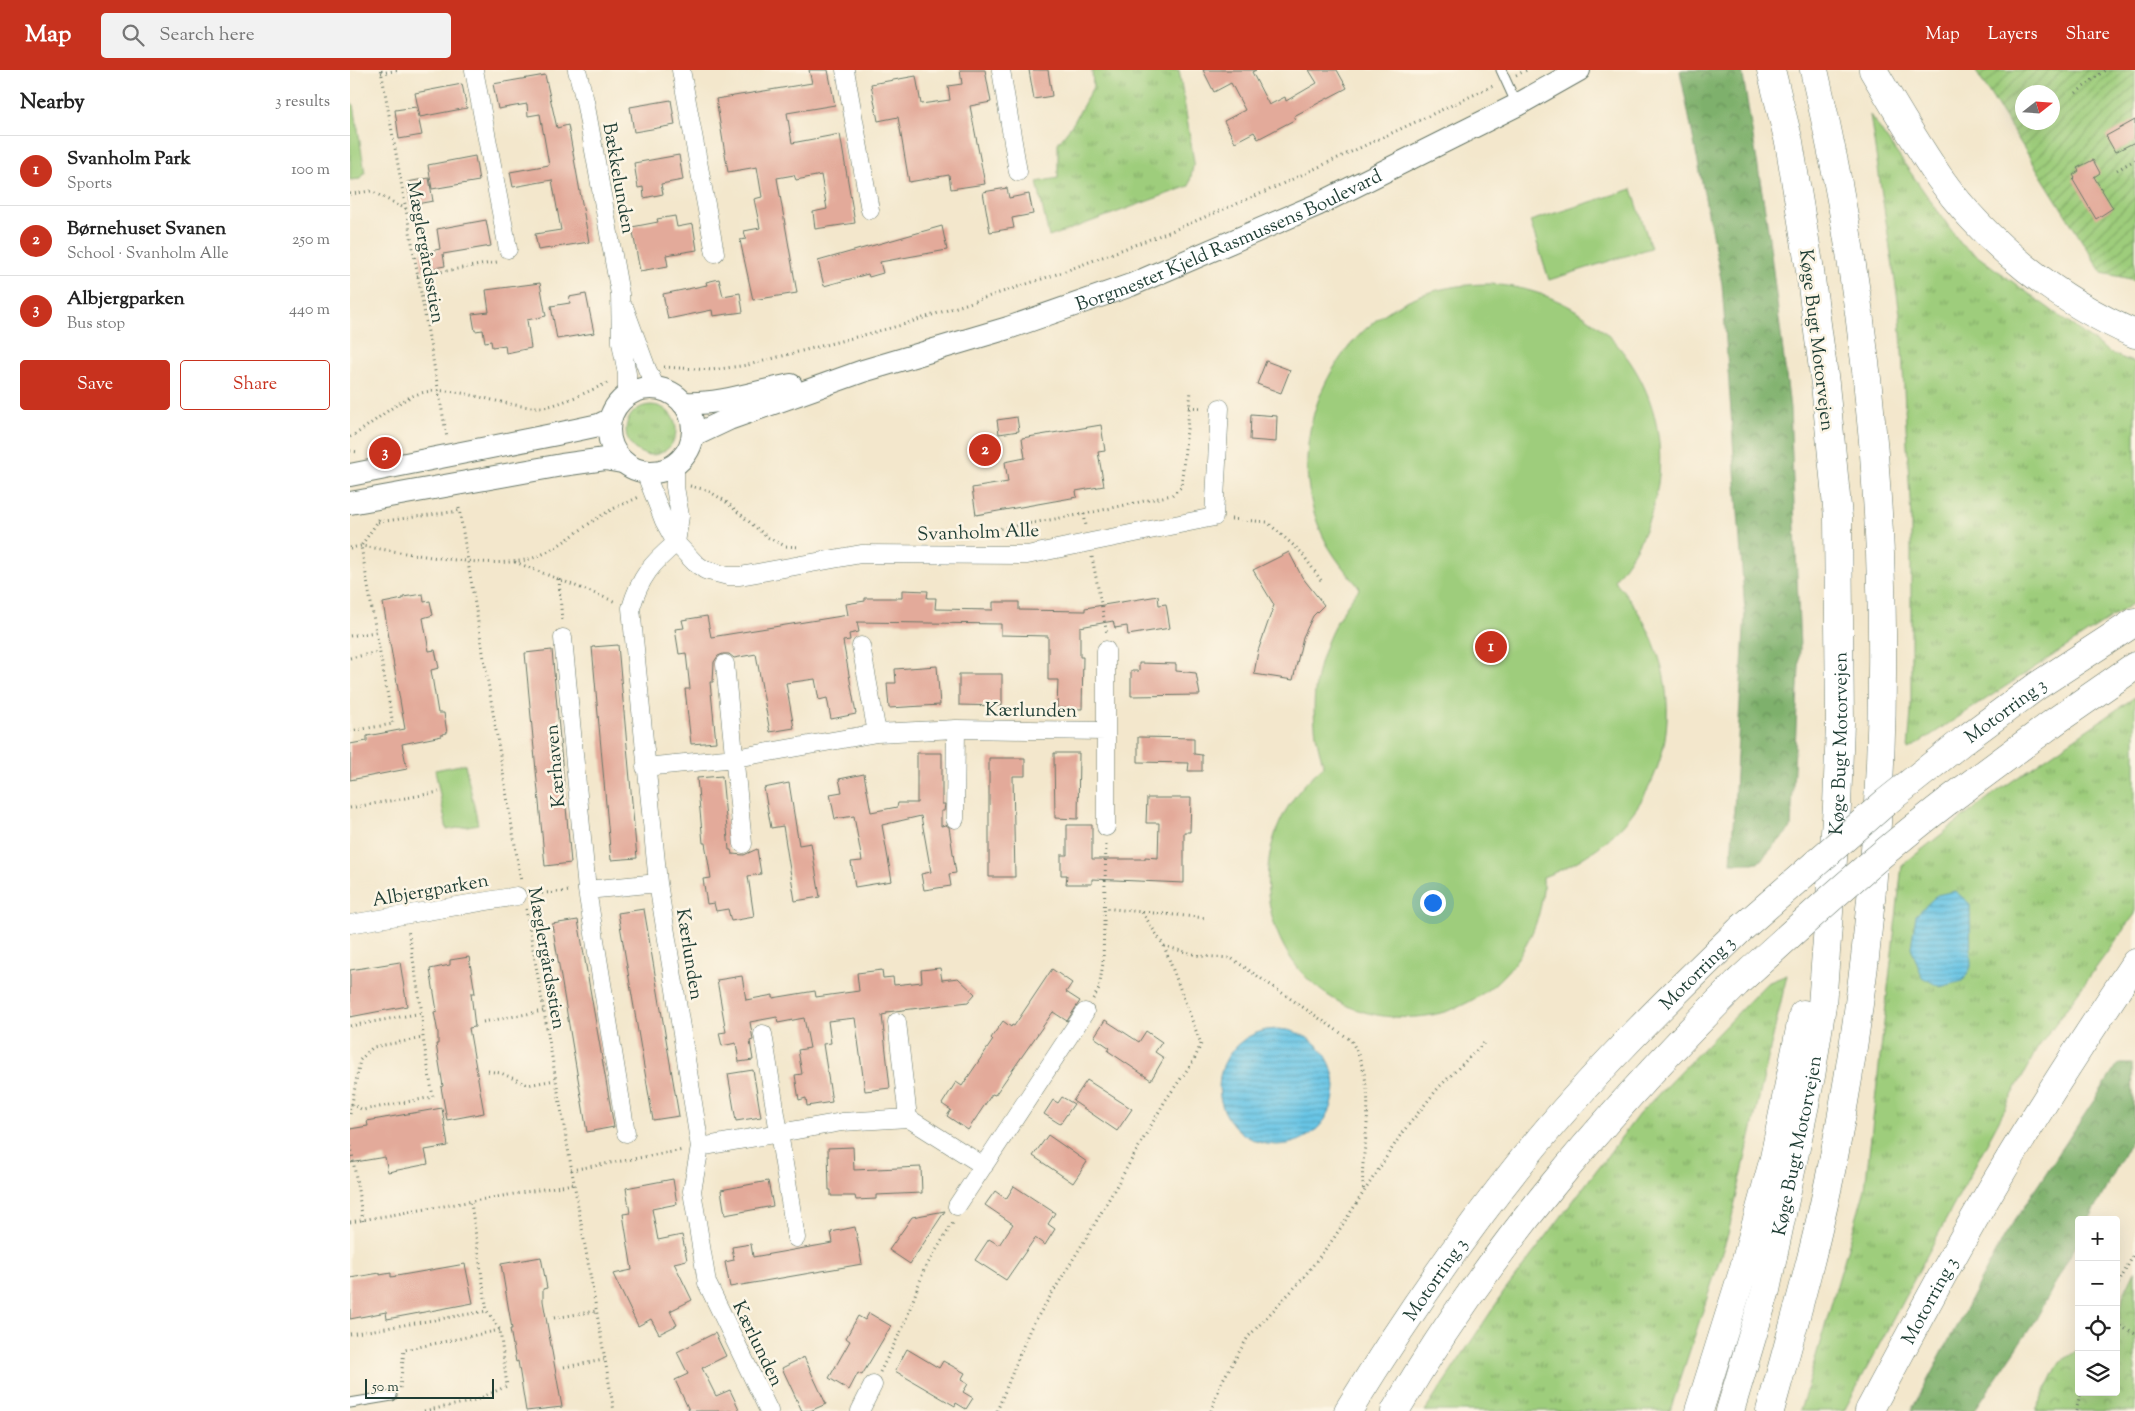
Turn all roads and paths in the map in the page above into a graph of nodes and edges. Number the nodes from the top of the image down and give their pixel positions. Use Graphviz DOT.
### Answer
graph roads {
  1 [pos="400,70"];
  2 [pos="474,70"];
  3 [pos="577,70"];
  4 [pos="681,70"];
  5 [pos="845,70"];
  6 [pos="1001,70"];
  7 [pos="1501,70"];
  8 [pos="1527,70"];
  9 [pos="1579,70"];
  10 [pos="1771,70"];
  11 [pos="1814,70"];
  12 [pos="1873,70"];
  13 [pos="2105,70"];
  14 [pos="381,72"];
  15 [pos="1505,80"];
  16 [pos="2076,93"];
  17 [pos="1517,105"];
  18 [pos="2135,160"];
  19 [pos="2117,170"];
  20 [pos="1018,172"];
  21 [pos="350,194"];
  22 [pos="406,210"];
  23 [pos="870,210"];
  24 [pos="508,249"];
  25 [pos="715,253"];
  26 [pos="417,276"];
  27 [pos="620,294"];
  28 [pos="2135,334"];
  29 [pos="863,370"];
  30 [pos="651,379"];
  31 [pos="627,385"];
  32 [pos="439,391"];
  33 [pos="1190,391"];
  34 [pos="683,403"];
  35 [pos="1220,408"];
  36 [pos="609,420"];
  37 [pos="693,436"];
  38 [pos="350,437"];
  39 [pos="447,438"];
  40 [pos="350,451"];
  41 [pos="363,452"];
  42 [pos="622,462"];
  43 [pos="350,475"];
  44 [pos="675,476"];
  45 [pos="650,481"];
  46 [pos="350,503"];
  47 [pos="1084,514"];
  48 [pos="1214,517"];
  49 [pos="953,537"];
  50 [pos="1089,542"];
  51 [pos="676,543"];
  52 [pos="361,546"];
  53 [pos="806,547"];
  54 [pos="350,548"];
  55 [pos="468,561"];
  56 [pos="514,562"];
  57 [pos="559,579"];
  58 [pos="1323,583"];
  59 [pos="632,608"];
  60 [pos="2135,622"];
  61 [pos="376,632"];
  62 [pos="350,636"];
  63 [pos="563,638"];
  64 [pos="861,646"];
  65 [pos="1106,650"];
  66 [pos="379,652"];
  67 [pos="350,658"];
  68 [pos="725,664"];
  69 [pos="2135,666"];
  70 [pos="956,729"];
  71 [pos="350,731"];
  72 [pos="1106,731"];
  73 [pos="877,733"];
  74 [pos="735,758"];
  75 [pos="645,767"];
  76 [pos="439,792"];
  77 [pos="350,808"];
  78 [pos="955,819"];
  79 [pos="1106,827"];
  80 [pos="743,844"];
  81 [pos="658,883"];
  82 [pos="587,890"];
  83 [pos="522,895"];
  84 [pos="1104,908"];
  85 [pos="1142,912"];
  86 [pos="405,914"];
  87 [pos="1207,918"];
  88 [pos="350,924"];
  89 [pos="1164,946"];
  90 [pos="1826,952"];
  91 [pos="2135,963"];
  92 [pos="543,1011"];
  93 [pos="1085,1012"];
  94 [pos="422,1013"];
  95 [pos="482,1022"];
  96 [pos="897,1022"];
  97 [pos="350,1026"];
  98 [pos="763,1034"];
  99 [pos="423,1038"];
  100 [pos="1485,1042"];
  101 [pos="488,1071"];
  102 [pos="555,1080"];
  103 [pos="351,1104"];
  104 [pos="350,1114"];
  105 [pos="908,1118"];
  106 [pos="626,1133"];
  107 [pos="778,1133"];
  108 [pos="350,1141"];
  109 [pos="700,1147"];
  110 [pos="984,1166"];
  111 [pos="571,1170"];
  112 [pos="573,1184"];
  113 [pos="1364,1191"];
  114 [pos="471,1203"];
  115 [pos="957,1206"];
  116 [pos="363,1221"];
  117 [pos="350,1222"];
  118 [pos="796,1238"];
  119 [pos="2135,1252"];
  120 [pos="2120,1280"];
  121 [pos="487,1311"];
  122 [pos="596,1311"];
  123 [pos="554,1318"];
  124 [pos="2120,1326"];
  125 [pos="500,1330"];
  126 [pos="350,1334"];
  127 [pos="2135,1334"];
  128 [pos="604,1360"];
  129 [pos="564,1366"];
  130 [pos="873,1385"];
  131 [pos="392,1396"];
  132 [pos="2079,1396"];
  133 [pos="350,1403"];
  134 [pos="424,1411"];
  135 [pos="614,1411"];
  136 [pos="769,1411"];
  137 [pos="860,1411"];
  138 [pos="997,1411"];
  139 [pos="1211,1411"];
  140 [pos="1348,1411"];
  141 [pos="1395,1411"];
  142 [pos="1699,1411"];
  143 [pos="1730,1411"];
  144 [pos="1770,1411"];
  145 [pos="1869,1411"];
  146 [pos="2076,1411"];
  1 -- 14 [label="path"];
  2 -- 24 [label="street"];
  3 -- 27 [label="street, Bækkelunden"];
  4 -- 25 [label="street"];
  5 -- 23 [label="street"];
  6 -- 20 [label="street"];
  7 -- 15 [label="lane"];
  8 -- 15 [label="path"];
  9 -- 17 [label="street, Borgmester Kjeld Rasmussens Boulevard"];
  10 -- 90 [label="highway, Køge Bugt Motorvejen"];
  11 -- 144 [label="highway, Køge Bugt Motorvejen"];
  12 -- 28 [label="highway"];
  13 -- 16 [label="path"];
  14 -- 22 [label="path, Mæglergårdsstien"];
  15 -- 17 [label="lane"];
  15 -- 30 [label="path"];
  17 -- 29 [label="street, Borgmester Kjeld Rasmussens Boulevard"];
  18 -- 19 [label="path"];
  21 -- 22 [label="path"];
  22 -- 26 [label="path, Mæglergårdsstien"];
  24 -- 26 [label="path"];
  26 -- 32 [label="path, Mæglergårdsstien"];
  27 -- 30 [label="street, Bækkelunden"];
  27 -- 31 [label="street, Bækkelunden"];
  29 -- 34 [label="street, Borgmester Kjeld Rasmussens Boulevard"];
  29 -- 37 [label="street, Borgmester Kjeld Rasmussens Boulevard"];
  30 -- 31 [label="street"];
  30 -- 34 [label="street"];
  31 -- 32 [label="path"];
  31 -- 36 [label="street"];
  32 -- 38 [label="path"];
  32 -- 39 [label="path, Mæglergårdsstien"];
  33 -- 47 [label="path"];
  34 -- 37 [label="street"];
  35 -- 48 [label="street"];
  36 -- 42 [label="street"];
  36 -- 43 [label="street"];
  37 -- 44 [label="street"];
  40 -- 41 [label="path"];
  42 -- 45 [label="street"];
  42 -- 46 [label="street"];
  44 -- 45 [label="street"];
  44 -- 51 [label="street"];
  44 -- 53 [label="path"];
  45 -- 51 [label="street, Svanholm Alle"];
  45 -- 56 [label="path"];
  47 -- 49 [label="path"];
  47 -- 50 [label="path"];
  48 -- 50 [label="street, Svanholm Alle"];
  48 -- 58 [label="path"];
  50 -- 51 [label="street, Svanholm Alle"];
  50 -- 65 [label="path"];
  51 -- 59 [label="street, Kærlunden"];
  52 -- 54 [label="path"];
  52 -- 55 [label="path"];
  52 -- 55 [label="path, Mæglergårdsstien"];
  52 -- 61 [label="path"];
  55 -- 56 [label="path"];
  55 -- 83 [label="path, Mæglergårdsstien"];
  56 -- 57 [label="path"];
  57 -- 59 [label="path"];
  57 -- 63 [label="path"];
  59 -- 75 [label="street, Kærlunden"];
  60 -- 140 [label="highway, Motorring 3, bridge"];
  61 -- 62 [label="path"];
  61 -- 66 [label="path"];
  63 -- 82 [label="street, Kærhaven"];
  64 -- 73 [label="street"];
  65 -- 72 [label="street"];
  66 -- 67 [label="path"];
  66 -- 71 [label="path"];
  68 -- 74 [label="street"];
  69 -- 141 [label="highway, bridge"];
  70 -- 72 [label="street, Kærlunden"];
  70 -- 73 [label="street, Kærlunden"];
  70 -- 78 [label="street"];
  72 -- 79 [label="street"];
  73 -- 74 [label="street, Kærlunden"];
  74 -- 75 [label="street, Kærlunden"];
  74 -- 80 [label="street"];
  75 -- 81 [label="street, Kærlunden"];
  76 -- 77 [label="path"];
  79 -- 84 [label="path"];
  81 -- 82 [label="street"];
  81 -- 109 [label="street, Kærlunden"];
  82 -- 83 [label="path"];
  82 -- 106 [label="street, Kærhaven"];
  83 -- 86 [label="street, Albjergparken"];
  83 -- 92 [label="path, Mæglergårdsstien"];
  84 -- 85 [label="path"];
  84 -- 93 [label="path"];
  85 -- 87 [label="path"];
  85 -- 89 [label="path"];
  86 -- 88 [label="street, Albjergparken"];
  86 -- 94 [label="path"];
  89 -- 113 [label="path"];
  89 -- 138 [label="path"];
  90 -- 142 [label="highway"];
  90 -- 143 [label="highway, Køge Bugt Motorvejen"];
  91 -- 145 [label="highway, Motorring 3"];
  92 -- 95 [label="path"];
  92 -- 102 [label="path, Mæglergårdsstien"];
  93 -- 110 [label="street"];
  94 -- 97 [label="path"];
  94 -- 99 [label="path"];
  96 -- 105 [label="street"];
  98 -- 107 [label="street"];
  99 -- 103 [label="path"];
  99 -- 103 [label="path"];
  100 -- 113 [label="path"];
  101 -- 102 [label="path"];
  102 -- 111 [label="path, Mæglergårdsstien"];
  103 -- 104 [label="path"];
  105 -- 107 [label="street"];
  105 -- 110 [label="street"];
  107 -- 109 [label="street"];
  107 -- 118 [label="street"];
  108 -- 116 [label="path"];
  109 -- 111 [label="path"];
  109 -- 136 [label="street, Kærlunden"];
  110 -- 115 [label="street"];
  111 -- 112 [label="path, Mæglergårdsstien"];
  112 -- 114 [label="path"];
  112 -- 122 [label="path, Mæglergårdsstien"];
  113 -- 139 [label="path"];
  114 -- 116 [label="path"];
  114 -- 121 [label="path"];
  115 -- 130 [label="path"];
  116 -- 117 [label="path"];
  119 -- 120 [label="path"];
  121 -- 125 [label="path"];
  121 -- 126 [label="path"];
  122 -- 123 [label="path"];
  122 -- 128 [label="path, Mæglergårdsstien"];
  124 -- 127 [label="path"];
  125 -- 131 [label="path"];
  125 -- 134 [label="path"];
  128 -- 129 [label="path"];
  128 -- 135 [label="path, Mæglergårdsstien"];
  130 -- 137 [label="street"];
  131 -- 133 [label="lane"];
  132 -- 146 [label="path"];
}
